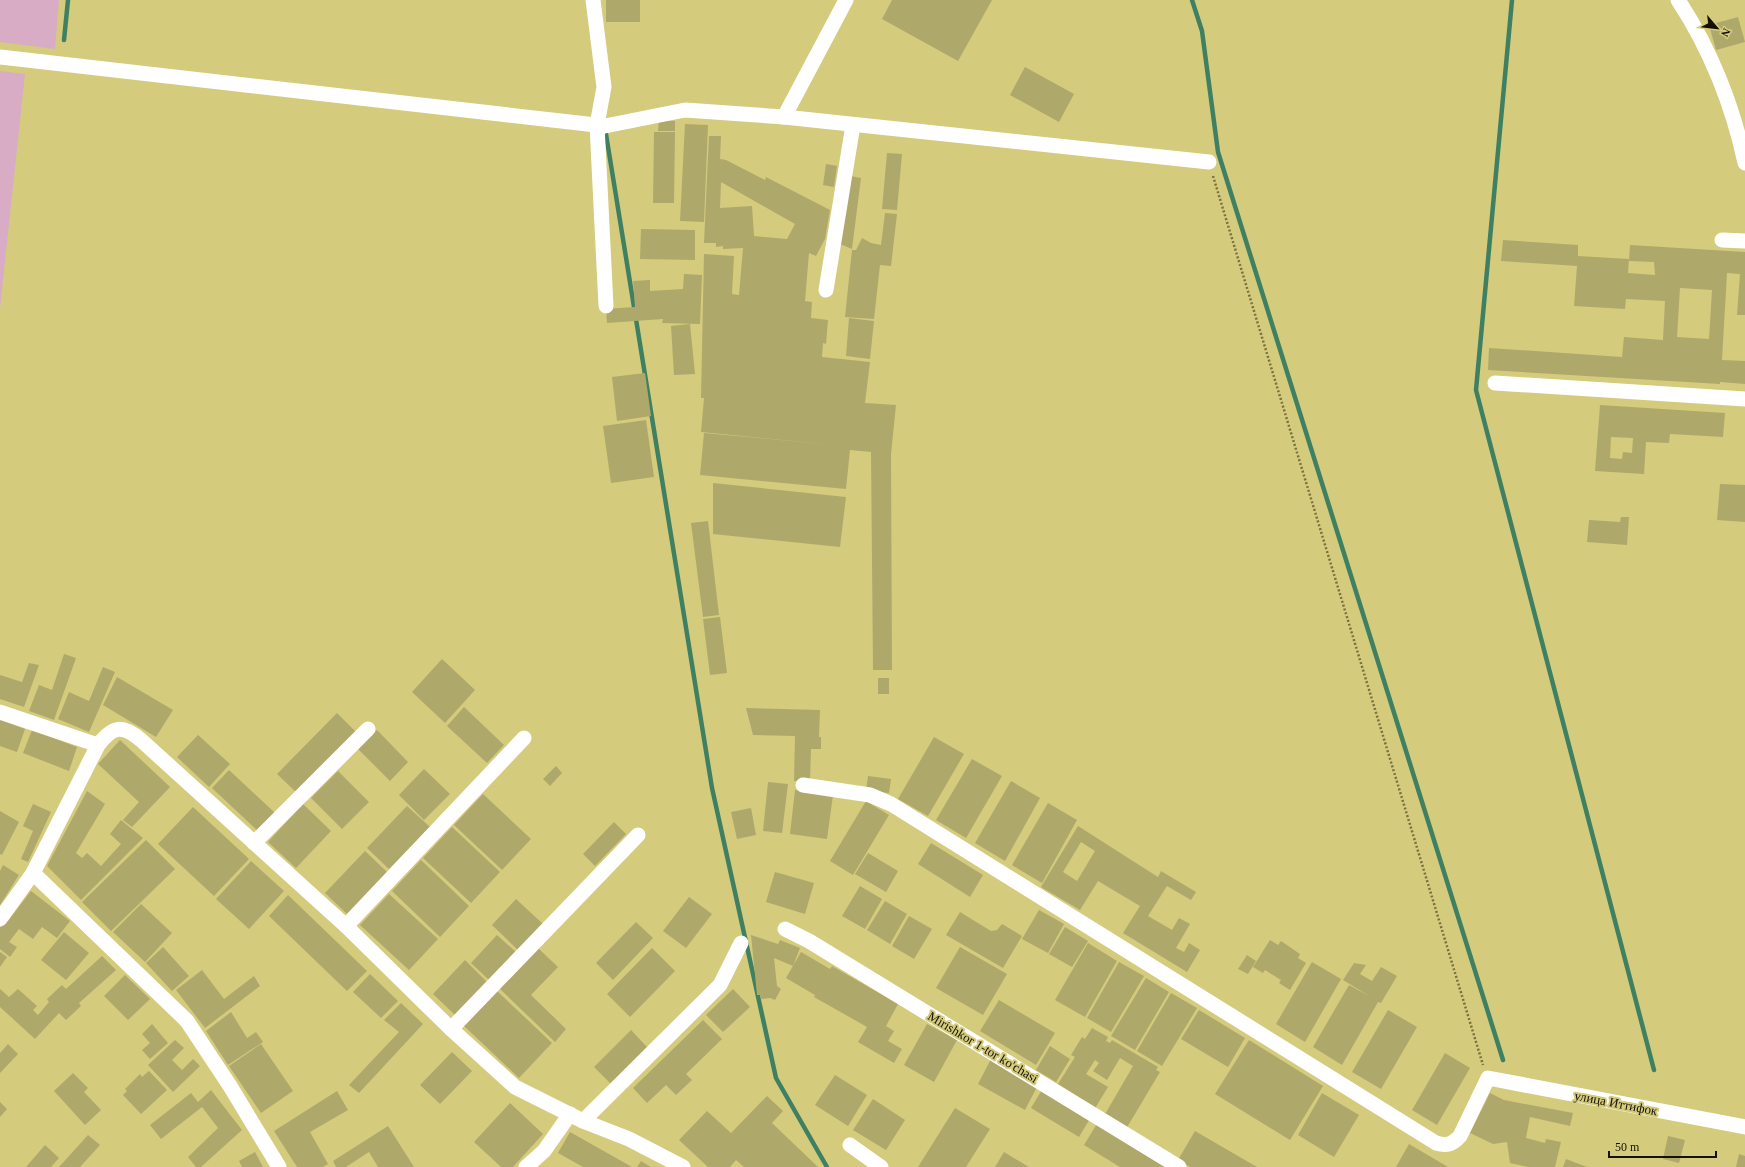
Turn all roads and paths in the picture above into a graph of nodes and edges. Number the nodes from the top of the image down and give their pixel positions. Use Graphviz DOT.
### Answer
graph roads {
  1 [pos="594,0"];
  2 [pos="846,0"];
  3 [pos="1678,0"];
  4 [pos="0,57"];
  5 [pos="784,117"];
  6 [pos="597,125"];
  7 [pos="853,125"];
  8 [pos="1209,162"];
  9 [pos="1745,163"];
  10 [pos="1722,240"];
  11 [pos="1745,241"];
  12 [pos="826,290"];
  13 [pos="606,306"];
  14 [pos="1495,383"];
  15 [pos="1745,399"];
  16 [pos="0,712"];
  17 [pos="368,728"];
  18 [pos="524,738"];
  19 [pos="98,745"];
  20 [pos="803,785"];
  21 [pos="638,836"];
  22 [pos="254,842"];
  23 [pos="33,873"];
  24 [pos="0,919"];
  25 [pos="346,926"];
  26 [pos="786,929"];
  27 [pos="741,943"];
  28 [pos="451,1029"];
  29 [pos="1488,1078"];
  30 [pos="576,1118"];
  31 [pos="1745,1127"];
  32 [pos="850,1145"];
  33 [pos="279,1167"];
  34 [pos="526,1167"];
  35 [pos="683,1167"];
  36 [pos="881,1167"];
  37 [pos="1179,1167"];
  1 -- 6 [label="street"];
  2 -- 5 [label="street"];
  3 -- 9 [label="street"];
  4 -- 6 [label="street"];
  5 -- 6 [label="street"];
  5 -- 7 [label="street"];
  6 -- 13 [label="street"];
  7 -- 8 [label="street"];
  7 -- 12 [label="street"];
  8 -- 29 [label="path"];
  10 -- 11 [label="street"];
  14 -- 15 [label="street"];
  16 -- 19 [label="street"];
  17 -- 22 [label="street"];
  18 -- 25 [label="street"];
  19 -- 22 [label="street"];
  19 -- 23 [label="street"];
  20 -- 29 [label="street"];
  21 -- 28 [label="street"];
  22 -- 25 [label="street"];
  23 -- 24 [label="street"];
  23 -- 33 [label="street"];
  25 -- 28 [label="street"];
  26 -- 37 [label="street, Mirishkor 1-tor ko'chasi"];
  27 -- 30 [label="street"];
  28 -- 30 [label="street"];
  29 -- 31 [label="street, улица Иттифок"];
  30 -- 34 [label="street"];
  30 -- 35 [label="street"];
  32 -- 36 [label="street"];
}
